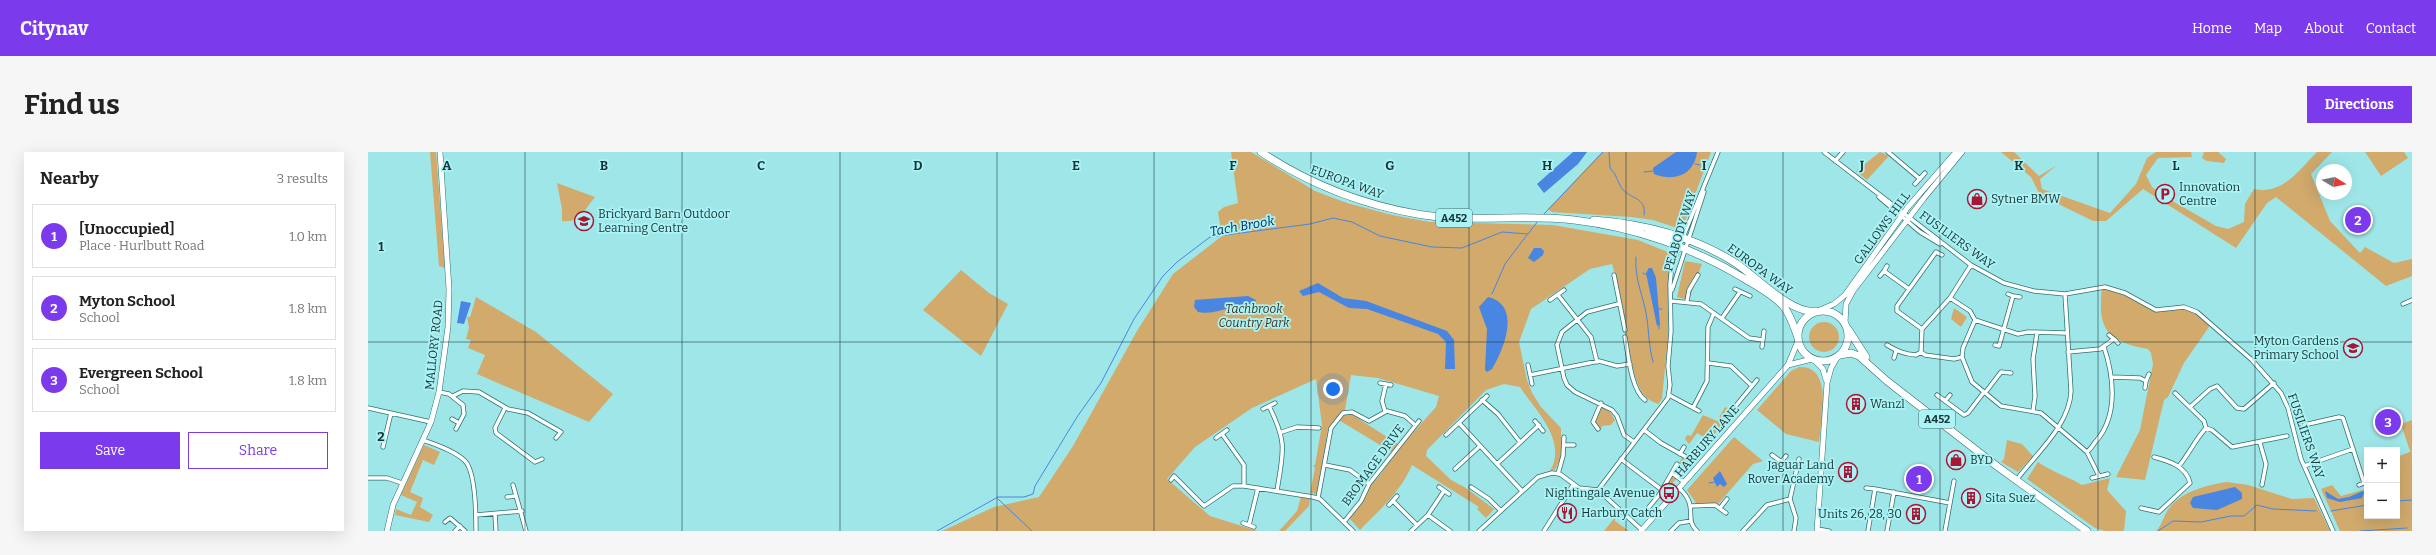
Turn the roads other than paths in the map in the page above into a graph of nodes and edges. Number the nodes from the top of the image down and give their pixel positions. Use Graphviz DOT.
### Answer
graph roads {
  1 [pos="440,152"];
  2 [pos="1261,152"];
  3 [pos="1718,152"];
  4 [pos="1824,152"];
  5 [pos="1843,152"];
  6 [pos="1956,152"];
  7 [pos="1962,152"];
  8 [pos="1892,153"];
  9 [pos="1835,161"];
  10 [pos="1926,173"];
  11 [pos="1920,179"];
  12 [pos="1915,184"];
  13 [pos="1902,215"];
  14 [pos="1575,220"];
  15 [pos="1908,220"];
  16 [pos="1684,243"];
  17 [pos="1932,249"];
  18 [pos="1936,252"];
  19 [pos="1942,255"];
  20 [pos="1971,265"];
  21 [pos="1887,266"];
  22 [pos="1884,271"];
  23 [pos="1614,275"];
  24 [pos="1698,275"];
  25 [pos="1880,276"];
  26 [pos="1735,289"];
  27 [pos="1909,289"];
  28 [pos="1564,290"];
  29 [pos="1740,292"];
  30 [pos="1672,293"];
  31 [pos="2008,294"];
  32 [pos="2065,294"];
  33 [pos="1558,295"];
  34 [pos="1750,296"];
  35 [pos="2014,296"];
  36 [pos="2020,297"];
  37 [pos="1950,298"];
  38 [pos="1550,300"];
  39 [pos="1672,301"];
  40 [pos="1687,301"];
  41 [pos="2411,301"];
  42 [pos="1618,304"];
  43 [pos="2403,304"];
  44 [pos="2412,306"];
  45 [pos="1818,311"];
  46 [pos="1714,313"];
  47 [pos="1722,318"];
  48 [pos="1577,320"];
  49 [pos="1974,322"];
  50 [pos="1846,325"];
  51 [pos="1922,329"];
  52 [pos="1625,330"];
  53 [pos="2004,331"];
  54 [pos="1764,332"];
  55 [pos="2037,333"];
  56 [pos="2066,334"];
  57 [pos="2109,335"];
  58 [pos="1626,337"];
  59 [pos="1798,339"];
  60 [pos="2114,339"];
  61 [pos="1763,340"];
  62 [pos="2118,343"];
  63 [pos="1887,345"];
  64 [pos="1997,346"];
  65 [pos="1762,347"];
  66 [pos="2104,347"];
  67 [pos="1896,351"];
  68 [pos="1921,352"];
  69 [pos="2068,352"];
  70 [pos="1839,356"];
  71 [pos="1962,357"];
  72 [pos="1894,358"];
  73 [pos="1813,360"];
  74 [pos="1597,362"];
  75 [pos="1708,363"];
  76 [pos="1630,364"];
  77 [pos="1528,365"];
  78 [pos="1788,365"];
  79 [pos="1562,368"];
  80 [pos="2011,373"];
  81 [pos="2149,374"];
  82 [pos="1530,375"];
  83 [pos="2111,377"];
  84 [pos="1757,380"];
  85 [pos="2146,381"];
  86 [pos="1380,383"];
  87 [pos="1827,383"];
  88 [pos="2274,383"];
  89 [pos="1386,384"];
  90 [pos="1532,384"];
  91 [pos="1893,384"];
  92 [pos="1391,385"];
  93 [pos="1752,386"];
  94 [pos="2145,388"];
  95 [pos="439,392"];
  96 [pos="1984,393"];
  97 [pos="2175,393"];
  98 [pos="1669,395"];
  99 [pos="1937,395"];
  100 [pos="1950,395"];
  101 [pos="454,396"];
  102 [pos="1487,396"];
  103 [pos="1482,400"];
  104 [pos="1645,400"];
  105 [pos="1945,401"];
  106 [pos="1275,403"];
  107 [pos="1601,403"];
  108 [pos="1269,406"];
  109 [pos="2190,407"];
  110 [pos="368,408"];
  111 [pos="505,408"];
  112 [pos="1693,408"];
  113 [pos="1734,408"];
  114 [pos="1263,409"];
  115 [pos="2033,410"];
  116 [pos="1385,411"];
  117 [pos="1699,411"];
  118 [pos="391,413"];
  119 [pos="452,419"];
  120 [pos="1419,421"];
  121 [pos="1535,421"];
  122 [pos="431,422"];
  123 [pos="459,423"];
  124 [pos="1459,423"];
  125 [pos="1415,425"];
  126 [pos="1539,425"];
  127 [pos="2304,425"];
  128 [pos="2057,427"];
  129 [pos="1319,428"];
  130 [pos="2206,428"];
  131 [pos="456,429"];
  132 [pos="1598,429"];
  133 [pos="1227,430"];
  134 [pos="1644,430"];
  135 [pos="1543,431"];
  136 [pos="1282,432"];
  137 [pos="1222,434"];
  138 [pos="1446,435"];
  139 [pos="2286,436"];
  140 [pos="1564,437"];
  141 [pos="556,438"];
  142 [pos="1216,438"];
  143 [pos="423,440"];
  144 [pos="1520,442"];
  145 [pos="1634,442"];
  146 [pos="2260,442"];
  147 [pos="1564,445"];
  148 [pos="1480,446"];
  149 [pos="1574,446"];
  150 [pos="383,447"];
  151 [pos="1684,447"];
  152 [pos="2353,449"];
  153 [pos="2087,452"];
  154 [pos="1981,453"];
  155 [pos="1680,454"];
  156 [pos="1772,455"];
  157 [pos="1786,456"];
  158 [pos="1686,457"];
  159 [pos="2154,457"];
  160 [pos="542,459"];
  161 [pos="1621,459"];
  162 [pos="1799,459"];
  163 [pos="1781,462"];
  164 [pos="1497,464"];
  165 [pos="1677,464"];
  166 [pos="1325,465"];
  167 [pos="2179,466"];
  168 [pos="2304,466"];
  169 [pos="1797,467"];
  170 [pos="1455,469"];
  171 [pos="1672,473"];
  172 [pos="1558,474"];
  173 [pos="2108,474"];
  174 [pos="2099,476"];
  175 [pos="368,478"];
  176 [pos="2018,478"];
  177 [pos="2092,478"];
  178 [pos="2364,478"];
  179 [pos="1171,480"];
  180 [pos="1954,481"];
  181 [pos="1684,482"];
  182 [pos="402,483"];
  183 [pos="2364,483"];
  184 [pos="1369,484"];
  185 [pos="2359,484"];
  186 [pos="513,485"];
  187 [pos="1573,485"];
  188 [pos="1244,486"];
  189 [pos="2262,486"];
  190 [pos="1438,487"];
  191 [pos="1471,487"];
  192 [pos="1258,488"];
  193 [pos="1679,488"];
  194 [pos="1866,488"];
  195 [pos="1876,489"];
  196 [pos="1598,490"];
  197 [pos="1662,490"];
  198 [pos="1277,491"];
  199 [pos="1444,491"];
  200 [pos="1522,491"];
  201 [pos="1894,492"];
  202 [pos="1449,494"];
  203 [pos="515,496"];
  204 [pos="1397,496"];
  205 [pos="507,497"];
  206 [pos="1318,498"];
  207 [pos="1790,498"];
  208 [pos="1727,499"];
  209 [pos="2044,500"];
  210 [pos="1393,501"];
  211 [pos="1950,503"];
  212 [pos="1388,505"];
  213 [pos="1692,506"];
  214 [pos="1720,508"];
  215 [pos="2141,508"];
  216 [pos="522,511"];
  217 [pos="1501,511"];
  218 [pos="1645,512"];
  219 [pos="1726,513"];
  220 [pos="495,514"];
  221 [pos="476,515"];
  222 [pos="1428,515"];
  223 [pos="1691,521"];
  224 [pos="445,522"];
  225 [pos="1344,522"];
  226 [pos="1243,523"];
  227 [pos="1249,525"];
  228 [pos="1417,525"];
  229 [pos="460,526"];
  230 [pos="1254,528"];
  231 [pos="1817,530"];
  232 [pos="387,531"];
  233 [pos="455,531"];
  234 [pos="465,531"];
  235 [pos="476,531"];
  236 [pos="496,531"];
  237 [pos="526,531"];
  238 [pos="1353,531"];
  239 [pos="1410,531"];
  240 [pos="1450,531"];
  241 [pos="1480,531"];
  242 [pos="1544,531"];
  243 [pos="1642,531"];
  244 [pos="1671,531"];
  245 [pos="1697,531"];
  246 [pos="1743,531"];
  247 [pos="1794,531"];
  248 [pos="1829,531"];
  249 [pos="1868,531"];
  250 [pos="1887,531"];
  251 [pos="1945,531"];
  252 [pos="2087,531"];
  253 [pos="2333,531"];
  1 -- 95 [label="street, MALLORY ROAD"];
  2 -- 14 [label="highway, EUROPA WAY / A452"];
  3 -- 16 [label="street, PEABODY WAY"];
  4 -- 9 [label="street, FUSILIERS WAY"];
  5 -- 9 [label="street"];
  6 -- 13 [label="street, GALLOWS HILL"];
  7 -- 15 [label="street, GALLOWS HILL"];
  8 -- 11 [label="street"];
  9 -- 13 [label="street, FUSILIERS WAY"];
  10 -- 11 [label="street"];
  11 -- 12 [label="street"];
  13 -- 15 [label="street, FUSILIERS WAY"];
  13 -- 45 [label="street, GALLOWS HILL"];
  14 -- 16 [label="highway, EUROPA WAY / A452"];
  14 -- 16 [label="highway, EUROPA WAY / A452"];
  15 -- 20 [label="street, FUSILIERS WAY"];
  15 -- 50 [label="street, GALLOWS HILL"];
  16 -- 30 [label="street, PEABODY WAY"];
  16 -- 30 [label="street, PEABODY WAY"];
  16 -- 45 [label="highway, EUROPA WAY / A452"];
  16 -- 59 [label="highway, EUROPA WAY / A452"];
  17 -- 18 [label="street"];
  18 -- 19 [label="street"];
  18 -- 27 [label="street"];
  20 -- 32 [label="street, FUSILIERS WAY"];
  20 -- 37 [label="street"];
  21 -- 22 [label="street"];
  22 -- 25 [label="street"];
  22 -- 27 [label="street"];
  23 -- 42 [label="street"];
  24 -- 40 [label="street"];
  26 -- 29 [label="street"];
  27 -- 51 [label="street"];
  28 -- 33 [label="street"];
  29 -- 34 [label="street"];
  29 -- 47 [label="street"];
  30 -- 39 [label="street, PEABODY WAY"];
  31 -- 35 [label="street"];
  32 -- 56 [label="street"];
  32 -- 88 [label="street, FUSILIERS WAY"];
  33 -- 38 [label="street"];
  33 -- 48 [label="street"];
  35 -- 36 [label="street"];
  35 -- 53 [label="street"];
  37 -- 49 [label="street"];
  37 -- 51 [label="street"];
  39 -- 40 [label="street"];
  39 -- 98 [label="street, PEABODY WAY"];
  40 -- 46 [label="street"];
  41 -- 43 [label="street"];
  41 -- 44 [label="street"];
  42 -- 48 [label="street"];
  42 -- 52 [label="street"];
  45 -- 50 [label="highway"];
  45 -- 59 [label="highway"];
  46 -- 47 [label="street"];
  46 -- 75 [label="street"];
  47 -- 61 [label="street"];
  48 -- 74 [label="street"];
  48 -- 79 [label="street"];
  49 -- 53 [label="street"];
  49 -- 71 [label="street"];
  50 -- 70 [label="highway"];
  50 -- 91 [label="highway, A452"];
  51 -- 68 [label="street"];
  53 -- 55 [label="street"];
  53 -- 64 [label="street"];
  54 -- 61 [label="street"];
  55 -- 56 [label="street"];
  55 -- 115 [label="street"];
  56 -- 69 [label="street"];
  57 -- 60 [label="street"];
  58 -- 76 [label="street"];
  59 -- 73 [label="highway"];
  59 -- 78 [label="street, HARBURY LANE"];
  60 -- 62 [label="street"];
  60 -- 66 [label="street"];
  61 -- 65 [label="street"];
  63 -- 67 [label="street"];
  66 -- 69 [label="street"];
  66 -- 83 [label="street"];
  67 -- 68 [label="street"];
  67 -- 72 [label="street"];
  68 -- 71 [label="street"];
  69 -- 128 [label="street"];
  70 -- 73 [label="highway"];
  70 -- 87 [label="street"];
  70 -- 91 [label="highway, A452"];
  71 -- 96 [label="street"];
  73 -- 78 [label="street"];
  73 -- 87 [label="street"];
  74 -- 76 [label="street"];
  74 -- 79 [label="street"];
  75 -- 93 [label="street"];
  75 -- 112 [label="street"];
  76 -- 104 [label="street"];
  77 -- 82 [label="street"];
  78 -- 181 [label="street, HARBURY LANE"];
  79 -- 82 [label="street"];
  79 -- 107 [label="street"];
  80 -- 96 [label="street"];
  81 -- 85 [label="street"];
  82 -- 90 [label="street"];
  83 -- 85 [label="street"];
  83 -- 153 [label="street"];
  84 -- 93 [label="street"];
  85 -- 94 [label="street"];
  86 -- 89 [label="street"];
  87 -- 231 [label="street"];
  88 -- 109 [label="street"];
  88 -- 168 [label="street, FUSILIERS WAY"];
  89 -- 92 [label="street"];
  89 -- 116 [label="street"];
  91 -- 154 [label="highway, A452"];
  93 -- 113 [label="street"];
  95 -- 101 [label="street"];
  95 -- 122 [label="street, MALLORY ROAD"];
  96 -- 105 [label="street"];
  96 -- 115 [label="street"];
  97 -- 109 [label="street"];
  98 -- 112 [label="street"];
  98 -- 134 [label="street"];
  99 -- 105 [label="street"];
  100 -- 105 [label="street"];
  101 -- 111 [label="street"];
  101 -- 123 [label="street"];
  102 -- 103 [label="street"];
  103 -- 124 [label="street"];
  103 -- 144 [label="street"];
  106 -- 108 [label="street"];
  107 -- 132 [label="street"];
  107 -- 145 [label="street"];
  108 -- 114 [label="street"];
  108 -- 136 [label="street"];
  109 -- 130 [label="street"];
  110 -- 118 [label="street"];
  111 -- 141 [label="street"];
  111 -- 160 [label="street"];
  112 -- 117 [label="street"];
  115 -- 128 [label="street"];
  116 -- 125 [label="street"];
  116 -- 166 [label="street"];
  118 -- 122 [label="street"];
  118 -- 150 [label="street"];
  119 -- 123 [label="street"];
  120 -- 125 [label="street, BROMAGE DRIVE"];
  121 -- 126 [label="street"];
  122 -- 143 [label="street, MALLORY ROAD"];
  123 -- 131 [label="street"];
  124 -- 138 [label="street"];
  124 -- 148 [label="street"];
  125 -- 184 [label="street, BROMAGE DRIVE"];
  126 -- 135 [label="street"];
  126 -- 144 [label="street"];
  127 -- 152 [label="street"];
  128 -- 153 [label="street"];
  128 -- 176 [label="street"];
  129 -- 136 [label="street"];
  130 -- 146 [label="street"];
  130 -- 167 [label="street"];
  133 -- 137 [label="street"];
  134 -- 145 [label="street"];
  134 -- 155 [label="street"];
  136 -- 198 [label="street"];
  137 -- 142 [label="street"];
  137 -- 188 [label="street"];
  139 -- 146 [label="street"];
  140 -- 147 [label="street"];
  143 -- 182 [label="street, MALLORY ROAD"];
  143 -- 221 [label="street"];
  144 -- 164 [label="street"];
  145 -- 161 [label="street"];
  146 -- 189 [label="street"];
  147 -- 149 [label="street"];
  147 -- 172 [label="street"];
  148 -- 164 [label="street"];
  148 -- 170 [label="street"];
  151 -- 155 [label="street"];
  152 -- 168 [label="street"];
  152 -- 178 [label="street"];
  153 -- 174 [label="street"];
  154 -- 176 [label="highway, A452"];
  154 -- 209 [label="highway, A452"];
  155 -- 158 [label="street"];
  156 -- 163 [label="street"];
  157 -- 163 [label="street"];
  159 -- 167 [label="street"];
  161 -- 196 [label="street"];
  161 -- 197 [label="street"];
  162 -- 169 [label="street"];
  163 -- 169 [label="street"];
  164 -- 200 [label="street"];
  165 -- 171 [label="street"];
  166 -- 184 [label="street"];
  166 -- 206 [label="street"];
  167 -- 215 [label="street"];
  168 -- 253 [label="street, FUSILIERS WAY"];
  169 -- 207 [label="street"];
  171 -- 181 [label="street"];
  171 -- 197 [label="street"];
  172 -- 187 [label="street"];
  172 -- 200 [label="street"];
  173 -- 174 [label="street"];
  174 -- 177 [label="street"];
  175 -- 182 [label="street"];
  176 -- 209 [label="highway, A452"];
  179 -- 188 [label="street"];
  180 -- 211 [label="street"];
  181 -- 193 [label="street, HARBURY LANE"];
  182 -- 232 [label="street, MALLORY ROAD"];
  183 -- 185 [label="street"];
  184 -- 225 [label="street, BROMAGE DRIVE"];
  186 -- 203 [label="street"];
  187 -- 196 [label="street"];
  187 -- 242 [label="street"];
  188 -- 192 [label="street"];
  190 -- 199 [label="street"];
  191 -- 217 [label="street"];
  192 -- 198 [label="street"];
  192 -- 227 [label="street"];
  193 -- 213 [label="street"];
  193 -- 243 [label="street, HARBURY LANE"];
  194 -- 195 [label="street"];
  195 -- 201 [label="street"];
  195 -- 249 [label="street"];
  196 -- 243 [label="street"];
  197 -- 218 [label="street"];
  198 -- 206 [label="street"];
  199 -- 202 [label="street"];
  199 -- 222 [label="street"];
  200 -- 217 [label="street"];
  201 -- 211 [label="street"];
  201 -- 250 [label="street"];
  203 -- 205 [label="street"];
  203 -- 216 [label="street"];
  204 -- 210 [label="street"];
  206 -- 225 [label="street"];
  207 -- 246 [label="street"];
  207 -- 247 [label="street"];
  208 -- 214 [label="street"];
  209 -- 252 [label="highway, A452"];
  210 -- 212 [label="street"];
  210 -- 228 [label="street"];
  211 -- 251 [label="street"];
  213 -- 214 [label="street"];
  213 -- 223 [label="street"];
  214 -- 219 [label="street"];
  216 -- 220 [label="street"];
  216 -- 237 [label="street"];
  217 -- 241 [label="street"];
  220 -- 221 [label="street"];
  220 -- 236 [label="street"];
  221 -- 235 [label="street"];
  222 -- 228 [label="street"];
  222 -- 240 [label="street"];
  223 -- 244 [label="street"];
  223 -- 245 [label="street"];
  224 -- 229 [label="street"];
  225 -- 238 [label="street"];
  226 -- 227 [label="street"];
  227 -- 230 [label="street"];
  228 -- 239 [label="street"];
  229 -- 233 [label="street"];
  229 -- 234 [label="street"];
  231 -- 248 [label="street"];
}
